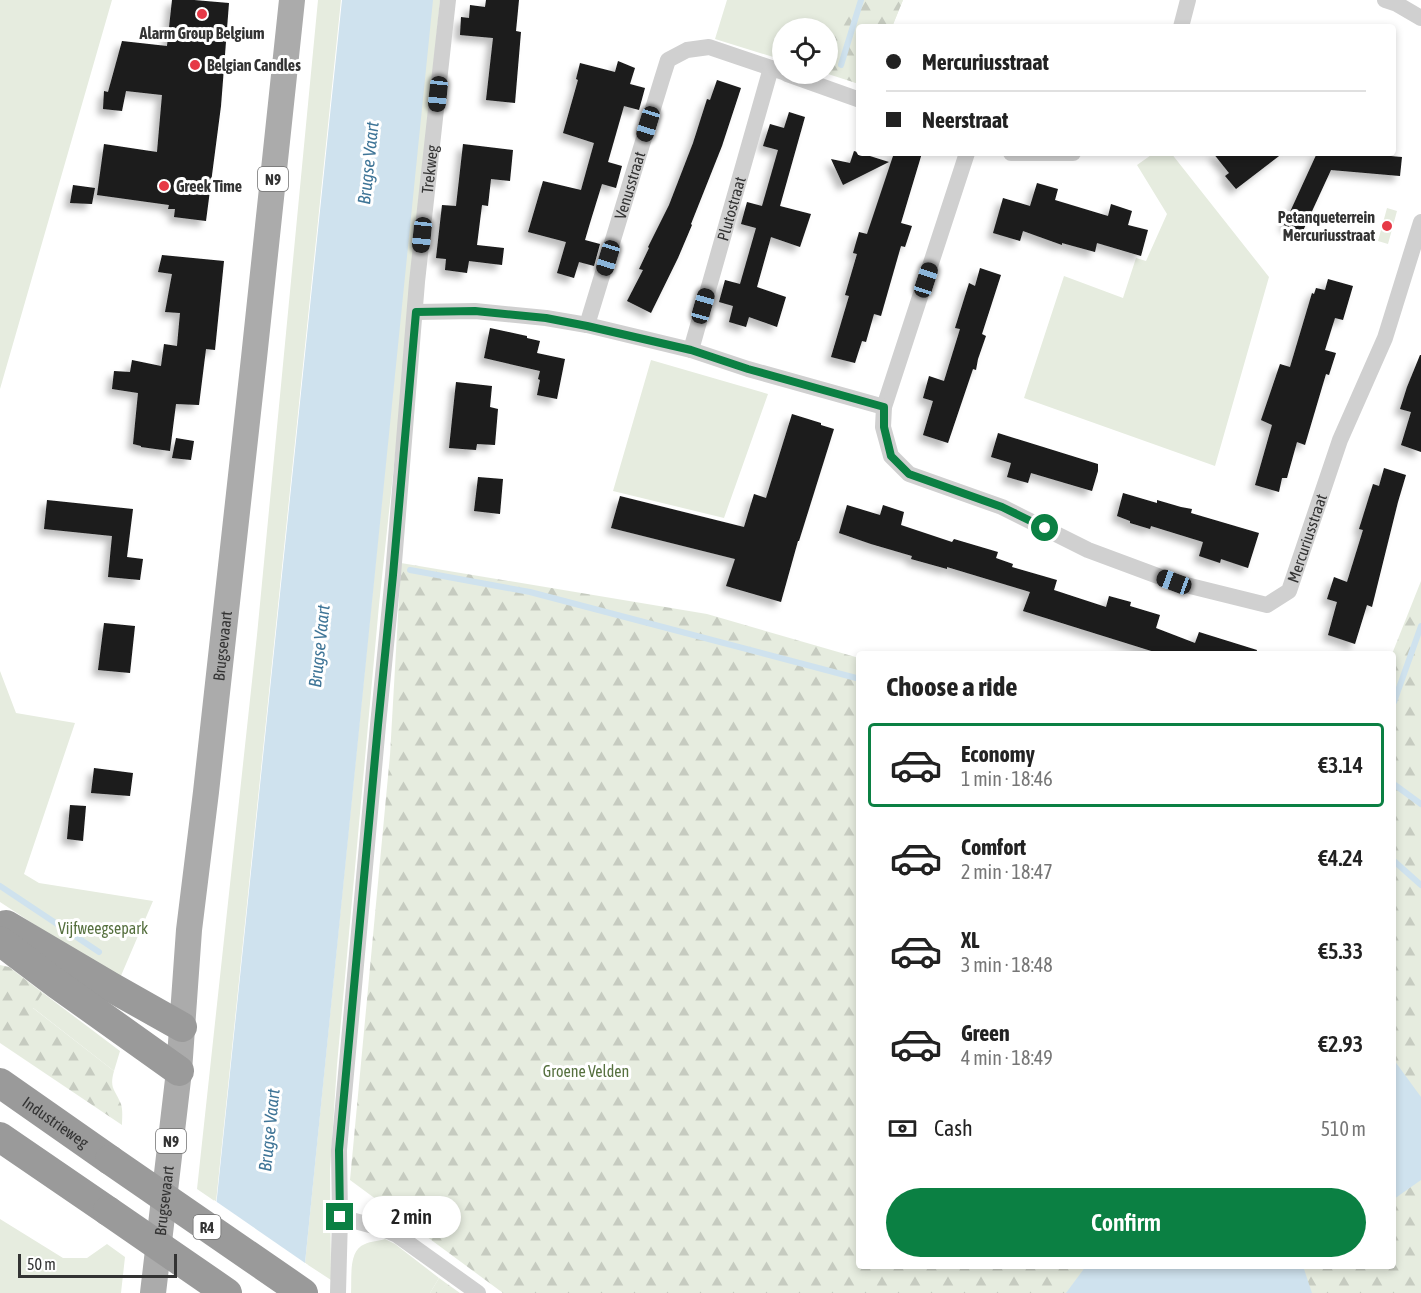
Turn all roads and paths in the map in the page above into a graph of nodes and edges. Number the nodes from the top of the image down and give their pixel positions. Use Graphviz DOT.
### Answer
graph roads {
  1 [pos="292,0"];
  2 [pos="448,0"];
  3 [pos="1188,0"];
  4 [pos="1385,0"];
  5 [pos="1421,18"];
  6 [pos="1182,24"];
  7 [pos="772,68"];
  8 [pos="776,84"];
  9 [pos="816,84"];
  10 [pos="856,99"];
  11 [pos="966,156"];
  12 [pos="1421,222"];
  13 [pos="416,312"];
  14 [pos="587,326"];
  15 [pos="691,350"];
  16 [pos="884,407"];
  17 [pos="0,921"];
  18 [pos="0,941"];
  19 [pos="182,1027"];
  20 [pos="179,1071"];
  21 [pos="0,1083"];
  22 [pos="0,1137"];
  23 [pos="340,1217"];
  24 [pos="153,1293"];
  25 [pos="227,1293"];
  26 [pos="303,1293"];
  27 [pos="338,1293"];
  28 [pos="478,1293"];
  1 -- 19 [label="main road, Brugsevaart / N9"];
  2 -- 13 [label="street, Trekweg"];
  3 -- 6 [label="street"];
  4 -- 5 [label="street"];
  7 -- 14 [label="street, Venusstraat"];
  8 -- 15 [label="street, Plutostraat"];
  9 -- 10 [label="street, Venusstraat"];
  11 -- 16 [label="street, Mercuriusstraat"];
  12 -- 16 [label="street, Mercuriusstraat"];
  13 -- 14 [label="street"];
  13 -- 23 [label="street, Trekweg"];
  14 -- 15 [label="street"];
  15 -- 16 [label="street"];
  17 -- 19 [label="highway"];
  18 -- 20 [label="highway"];
  19 -- 20 [label="main road, Brugsevaart / N9"];
  20 -- 24 [label="main road, Brugsevaart / N9"];
  21 -- 26 [label="highway, Industrieweg / R4, bridge"];
  22 -- 25 [label="highway, bridge"];
  23 -- 27 [label="street, Trekweg"];
  23 -- 28 [label="street"];
}
